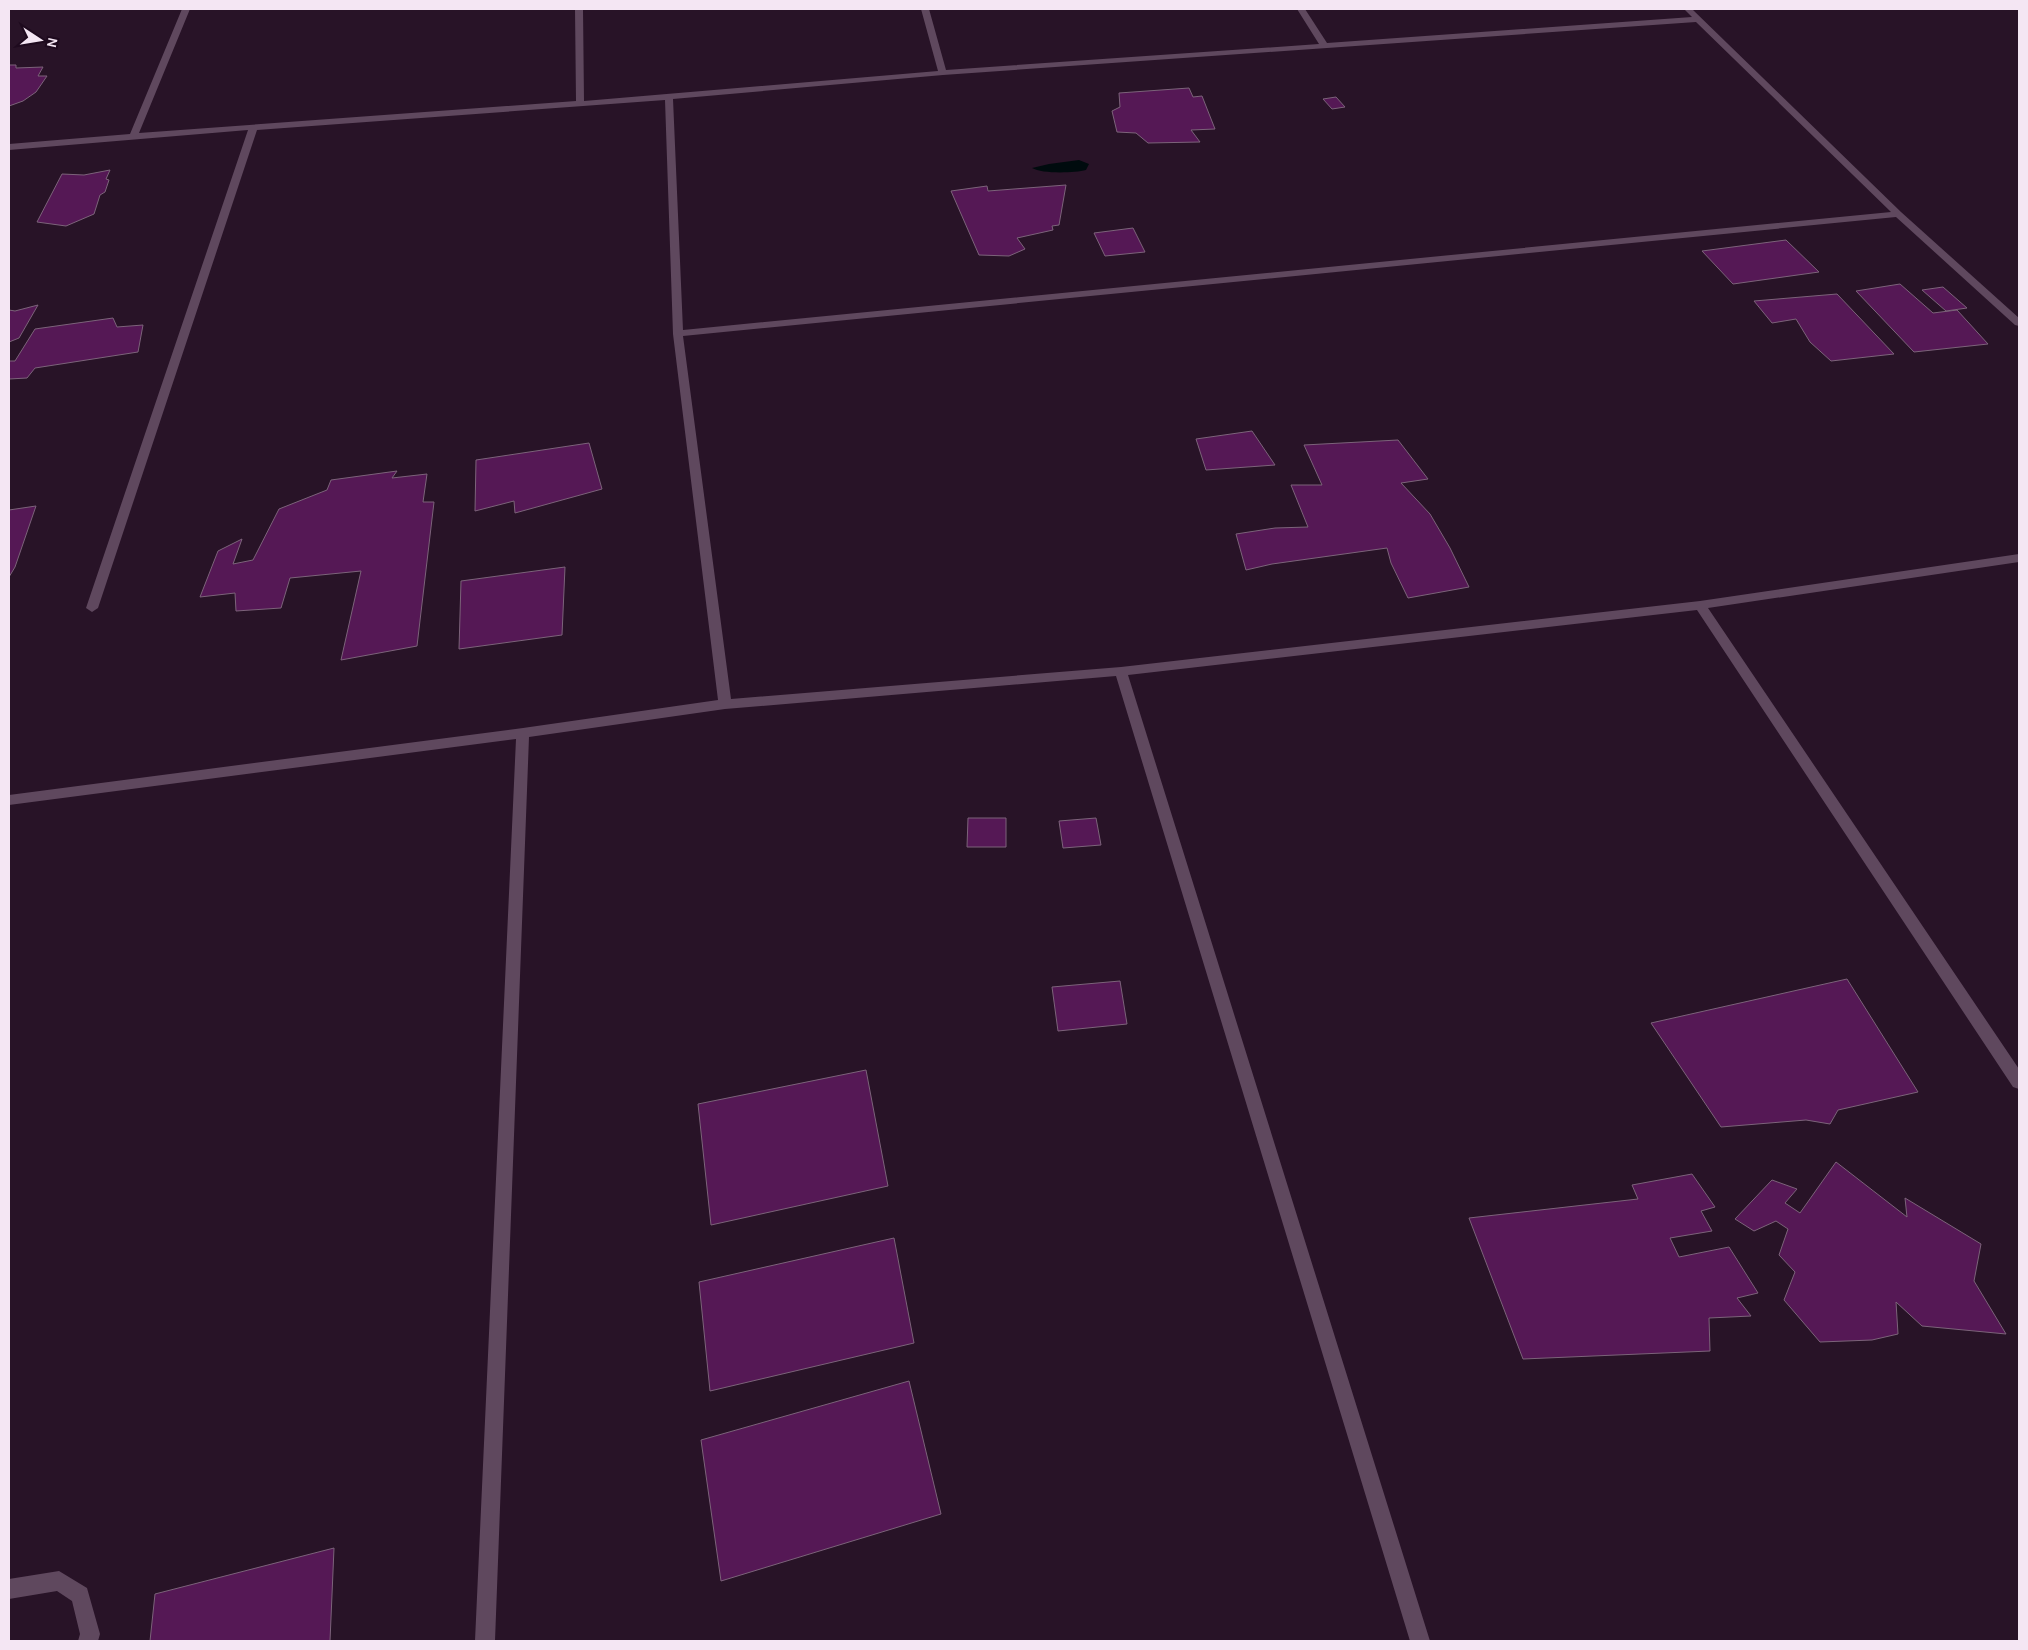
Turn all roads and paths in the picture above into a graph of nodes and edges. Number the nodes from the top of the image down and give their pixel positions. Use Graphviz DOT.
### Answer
graph roads {
  1 [pos="186,9"];
  2 [pos="579,9"];
  3 [pos="925,9"];
  4 [pos="1301,9"];
  5 [pos="1688,9"];
  6 [pos="1699,19"];
  7 [pos="1325,47"];
  8 [pos="943,73"];
  9 [pos="669,98"];
  10 [pos="580,103"];
  11 [pos="254,129"];
  12 [pos="133,136"];
  13 [pos="9,147"];
  14 [pos="1898,214"];
  15 [pos="2019,323"];
  16 [pos="678,334"];
  17 [pos="2019,558"];
  18 [pos="1700,605"];
  19 [pos="92,608"];
  20 [pos="1121,671"];
  21 [pos="725,704"];
  22 [pos="523,733"];
  23 [pos="9,800"];
  24 [pos="2019,1082"];
  25 [pos="9,1589"];
  26 [pos="88,1641"];
  27 [pos="485,1641"];
  28 [pos="1420,1641"];
  1 -- 12 [label="street"];
  2 -- 10 [label="street"];
  3 -- 8 [label="street"];
  4 -- 7 [label="street"];
  5 -- 6 [label="street"];
  6 -- 7 [label="street"];
  6 -- 14 [label="street"];
  7 -- 8 [label="street"];
  8 -- 9 [label="street"];
  9 -- 10 [label="street"];
  9 -- 16 [label="street"];
  10 -- 11 [label="street"];
  11 -- 12 [label="street"];
  11 -- 19 [label="street"];
  12 -- 13 [label="street"];
  14 -- 15 [label="street"];
  14 -- 16 [label="street"];
  16 -- 21 [label="street"];
  17 -- 18 [label="street"];
  18 -- 20 [label="street"];
  18 -- 24 [label="street"];
  20 -- 21 [label="street"];
  20 -- 28 [label="street"];
  21 -- 22 [label="street"];
  22 -- 23 [label="street"];
  22 -- 27 [label="street"];
  25 -- 26 [label="street"];
}
